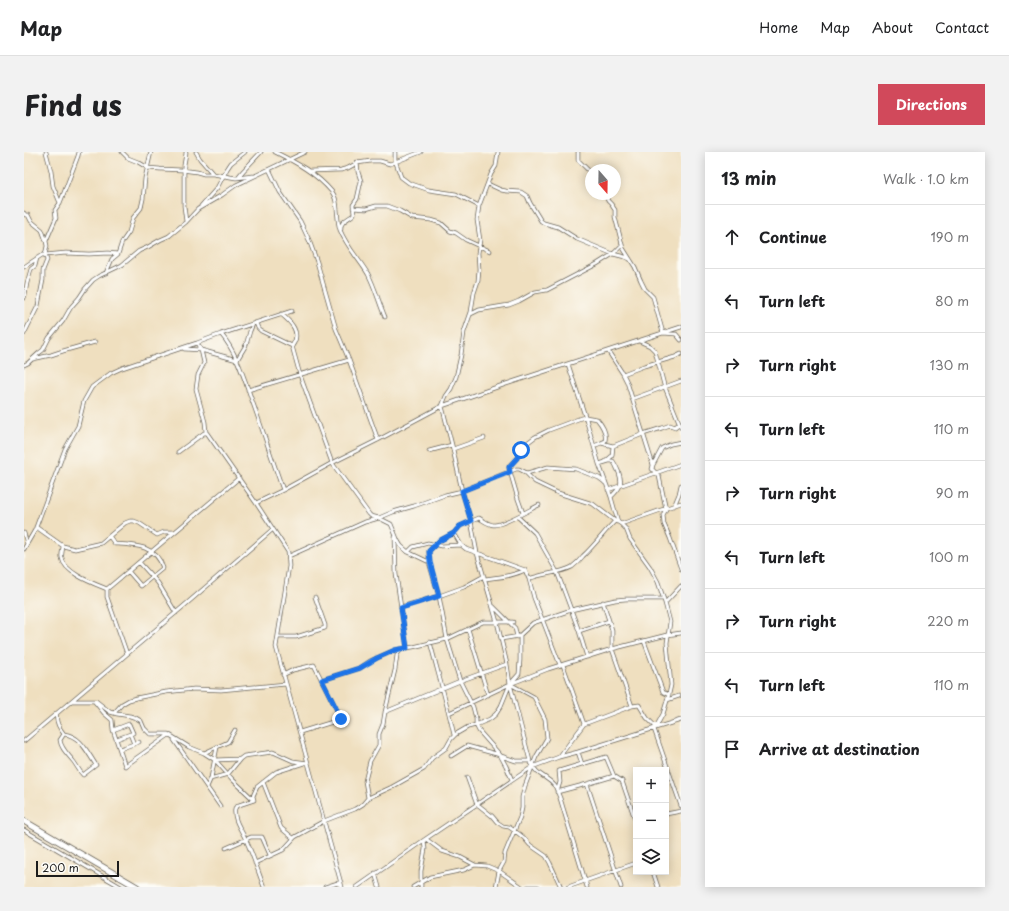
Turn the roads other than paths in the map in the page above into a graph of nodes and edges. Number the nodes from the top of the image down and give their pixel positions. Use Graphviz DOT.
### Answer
graph roads {
  1 [pos="46,152"];
  2 [pos="78,152"];
  3 [pos="128,152"];
  4 [pos="152,152"];
  5 [pos="186,152"];
  6 [pos="196,152"];
  7 [pos="245,152"];
  8 [pos="261,152"];
  9 [pos="275,152"];
  10 [pos="305,152"];
  11 [pos="395,152"];
  12 [pos="421,152"];
  13 [pos="498,152"];
  14 [pos="578,152"];
  15 [pos="122,153"];
  16 [pos="290,160"];
  17 [pos="396,161"];
  18 [pos="357,163"];
  19 [pos="585,167"];
  20 [pos="148,168"];
  21 [pos="269,169"];
  22 [pos="184,170"];
  23 [pos="309,171"];
  24 [pos="213,174"];
  25 [pos="256,175"];
  26 [pos="223,176"];
  27 [pos="238,177"];
  28 [pos="488,184"];
  29 [pos="608,200"];
  30 [pos="60,202"];
  31 [pos="480,206"];
  32 [pos="353,208"];
  33 [pos="198,209"];
  34 [pos="24,212"];
  35 [pos="186,222"];
  36 [pos="341,231"];
  37 [pos="46,242"];
  38 [pos="622,245"];
  39 [pos="479,246"];
  40 [pos="490,251"];
  41 [pos="118,254"];
  42 [pos="613,254"];
  43 [pos="45,255"];
  44 [pos="37,258"];
  45 [pos="630,259"];
  46 [pos="24,267"];
  47 [pos="106,273"];
  48 [pos="24,298"];
  49 [pos="292,311"];
  50 [pos="281,314"];
  51 [pos="471,314"];
  52 [pos="385,317"];
  53 [pos="255,323"];
  54 [pos="681,327"];
  55 [pos="663,333"];
  56 [pos="24,334"];
  57 [pos="221,334"];
  58 [pos="681,340"];
  59 [pos="639,341"];
  60 [pos="95,342"];
  61 [pos="197,343"];
  62 [pos="292,346"];
  63 [pos="181,349"];
  64 [pos="201,350"];
  65 [pos="608,351"];
  66 [pos="681,354"];
  67 [pos="32,359"];
  68 [pos="236,360"];
  69 [pos="349,360"];
  70 [pos="658,362"];
  71 [pos="568,364"];
  72 [pos="24,365"];
  73 [pos="623,374"];
  74 [pos="300,375"];
  75 [pos="681,381"];
  76 [pos="665,387"];
  77 [pos="248,390"];
  78 [pos="632,400"];
  79 [pos="442,406"];
  80 [pos="586,417"];
  81 [pos="680,422"];
  82 [pos="681,427"];
  83 [pos="206,432"];
  84 [pos="643,434"];
  85 [pos="484,438"];
  86 [pos="378,440"];
  87 [pos="681,442"];
  88 [pos="601,443"];
  89 [pos="594,446"];
  90 [pos="613,446"];
  91 [pos="452,447"];
  92 [pos="429,451"];
  93 [pos="178,452"];
  94 [pos="605,462"];
  95 [pos="332,463"];
  96 [pos="599,464"];
  97 [pos="681,464"];
  98 [pos="654,465"];
  99 [pos="510,472"];
  100 [pos="525,473"];
  101 [pos="656,473"];
  102 [pos="239,478"];
  103 [pos="605,483"];
  104 [pos="681,485"];
  105 [pos="620,486"];
  106 [pos="283,490"];
  107 [pos="608,490"];
  108 [pos="462,491"];
  109 [pos="611,497"];
  110 [pos="256,503"];
  111 [pos="681,504"];
  112 [pos="539,505"];
  113 [pos="674,506"];
  114 [pos="666,509"];
  115 [pos="523,513"];
  116 [pos="517,517"];
  117 [pos="379,518"];
  118 [pos="471,521"];
  119 [pos="618,522"];
  120 [pos="36,527"];
  121 [pos="273,529"];
  122 [pos="174,532"];
  123 [pos="24,533"];
  124 [pos="395,533"];
  125 [pos="454,533"];
  126 [pos="109,536"];
  127 [pos="27,544"];
  128 [pos="436,544"];
  129 [pos="461,545"];
  130 [pos="63,546"];
  131 [pos="24,549"];
  132 [pos="152,551"];
  133 [pos="408,552"];
  134 [pos="478,554"];
  135 [pos="289,556"];
  136 [pos="139,562"];
  137 [pos="430,562"];
  138 [pos="681,569"];
  139 [pos="525,570"];
  140 [pos="128,571"];
  141 [pos="557,572"];
  142 [pos="153,577"];
  143 [pos="484,577"];
  144 [pos="529,579"];
  145 [pos="681,586"];
  146 [pos="107,589"];
  147 [pos="316,596"];
  148 [pos="439,596"];
  149 [pos="664,599"];
  150 [pos="603,602"];
  151 [pos="665,603"];
  152 [pos="492,606"];
  153 [pos="401,608"];
  154 [pos="571,610"];
  155 [pos="176,612"];
  156 [pos="544,620"];
  157 [pos="609,621"];
  158 [pos="497,622"];
  159 [pos="511,622"];
  160 [pos="468,629"];
  161 [pos="579,631"];
  162 [pos="668,634"];
  163 [pos="681,634"];
  164 [pos="519,636"];
  165 [pos="278,637"];
  166 [pos="446,639"];
  167 [pos="501,639"];
  168 [pos="644,641"];
  169 [pos="430,642"];
  170 [pos="407,648"];
  171 [pos="612,648"];
  172 [pos="401,649"];
  173 [pos="127,654"];
  174 [pos="587,657"];
  175 [pos="507,664"];
  176 [pos="562,665"];
  177 [pos="481,674"];
  178 [pos="284,675"];
  179 [pos="322,680"];
  180 [pos="460,681"];
  181 [pos="286,684"];
  182 [pos="510,684"];
  183 [pos="442,689"];
  184 [pos="488,695"];
  185 [pos="669,695"];
  186 [pos="679,696"];
  187 [pos="668,700"];
  188 [pos="72,701"];
  189 [pos="94,702"];
  190 [pos="471,703"];
  191 [pos="632,706"];
  192 [pos="385,712"];
  193 [pos="57,713"];
  194 [pos="114,713"];
  195 [pos="449,713"];
  196 [pos="681,720"];
  197 [pos="584,724"];
  198 [pos="476,725"];
  199 [pos="655,728"];
  200 [pos="113,730"];
  201 [pos="235,730"];
  202 [pos="300,732"];
  203 [pos="64,734"];
  204 [pos="130,734"];
  205 [pos="169,735"];
  206 [pos="454,735"];
  207 [pos="173,738"];
  208 [pos="117,739"];
  209 [pos="24,741"];
  210 [pos="139,742"];
  211 [pos="134,744"];
  212 [pos="217,747"];
  213 [pos="120,749"];
  214 [pos="578,752"];
  215 [pos="204,753"];
  216 [pos="500,755"];
  217 [pos="451,756"];
  218 [pos="559,757"];
  219 [pos="240,759"];
  220 [pos="215,760"];
  221 [pos="530,761"];
  222 [pos="306,763"];
  223 [pos="582,764"];
  224 [pos="532,767"];
  225 [pos="228,774"];
  226 [pos="614,776"];
  227 [pos="467,777"];
  228 [pos="210,779"];
  229 [pos="512,780"];
  230 [pos="263,782"];
  231 [pos="587,784"];
  232 [pos="207,787"];
  233 [pos="557,792"];
  234 [pos="368,798"];
  235 [pos="254,800"];
  236 [pos="477,804"];
  237 [pos="681,805"];
  238 [pos="220,806"];
  239 [pos="681,811"];
  240 [pos="633,812"];
  241 [pos="669,813"];
  242 [pos="24,821"];
  243 [pos="324,821"];
  244 [pos="24,830"];
  245 [pos="514,831"];
  246 [pos="293,838"];
  247 [pos="425,839"];
  248 [pos="246,840"];
  249 [pos="226,848"];
  250 [pos="270,855"];
  251 [pos="255,863"];
  252 [pos="633,864"];
  253 [pos="475,865"];
  254 [pos="616,870"];
  255 [pos="499,871"];
  256 [pos="375,873"];
  257 [pos="654,875"];
  258 [pos="586,881"];
  259 [pos="341,882"];
  260 [pos="422,882"];
  261 [pos="121,887"];
  262 [pos="137,887"];
  263 [pos="264,887"];
  264 [pos="325,887"];
  265 [pos="342,887"];
  266 [pos="357,887"];
  267 [pos="379,887"];
  268 [pos="413,887"];
  269 [pos="422,887"];
  270 [pos="496,887"];
  271 [pos="522,887"];
  272 [pos="528,887"];
  273 [pos="538,887"];
  274 [pos="561,887"];
  275 [pos="568,887"];
  276 [pos="587,887"];
  277 [pos="621,887"];
  278 [pos="658,887"];
  1 -- 30 [label="street"];
  2 -- 30 [label="street"];
  3 -- 15 [label="street"];
  4 -- 20 [label="street"];
  5 -- 22 [label="street"];
  6 -- 24 [label="street"];
  7 -- 26 [label="street"];
  8 -- 27 [label="street"];
  9 -- 16 [label="street"];
  10 -- 16 [label="street"];
  11 -- 17 [label="street"];
  12 -- 17 [label="street"];
  13 -- 28 [label="street"];
  14 -- 19 [label="street"];
  15 -- 20 [label="street"];
  16 -- 21 [label="street"];
  16 -- 23 [label="street"];
  17 -- 18 [label="street"];
  17 -- 31 [label="street"];
  18 -- 23 [label="street"];
  18 -- 32 [label="street"];
  20 -- 22 [label="street"];
  20 -- 41 [label="street"];
  21 -- 25 [label="street"];
  21 -- 69 [label="street"];
  22 -- 24 [label="street"];
  22 -- 35 [label="street"];
  23 -- 36 [label="street"];
  24 -- 26 [label="street"];
  25 -- 27 [label="street"];
  25 -- 33 [label="street"];
  26 -- 27 [label="street"];
  26 -- 33 [label="street"];
  28 -- 31 [label="street"];
  28 -- 42 [label="street"];
  29 -- 38 [label="street"];
  30 -- 37 [label="street"];
  31 -- 39 [label="street"];
  32 -- 36 [label="street"];
  32 -- 39 [label="street"];
  33 -- 35 [label="street"];
  34 -- 37 [label="street"];
  35 -- 47 [label="street"];
  36 -- 52 [label="street"];
  37 -- 43 [label="street"];
  38 -- 42 [label="street"];
  38 -- 45 [label="street"];
  39 -- 40 [label="street"];
  39 -- 51 [label="street"];
  41 -- 43 [label="street"];
  41 -- 47 [label="street"];
  42 -- 45 [label="street"];
  42 -- 51 [label="street"];
  43 -- 44 [label="street"];
  43 -- 56 [label="street"];
  44 -- 46 [label="street"];
  44 -- 48 [label="street"];
  45 -- 55 [label="street"];
  47 -- 67 [label="street"];
  49 -- 50 [label="street"];
  50 -- 53 [label="street"];
  50 -- 62 [label="street"];
  51 -- 79 [label="street"];
  53 -- 57 [label="street"];
  53 -- 62 [label="street"];
  53 -- 68 [label="street"];
  54 -- 55 [label="street"];
  55 -- 58 [label="street"];
  55 -- 59 [label="street"];
  57 -- 61 [label="street"];
  57 -- 68 [label="street"];
  59 -- 65 [label="street"];
  59 -- 70 [label="street"];
  60 -- 67 [label="street"];
  61 -- 63 [label="street"];
  61 -- 64 [label="street"];
  62 -- 74 [label="street"];
  63 -- 64 [label="street"];
  63 -- 120 [label="street"];
  64 -- 68 [label="street"];
  64 -- 83 [label="street"];
  65 -- 71 [label="street"];
  65 -- 73 [label="street"];
  66 -- 70 [label="street"];
  67 -- 72 [label="street"];
  68 -- 77 [label="street"];
  69 -- 74 [label="street"];
  69 -- 86 [label="street"];
  70 -- 73 [label="street"];
  70 -- 76 [label="street"];
  71 -- 79 [label="street"];
  71 -- 80 [label="street"];
  73 -- 78 [label="street"];
  74 -- 77 [label="street"];
  74 -- 95 [label="street"];
  75 -- 76 [label="street"];
  76 -- 78 [label="street"];
  76 -- 81 [label="street"];
  77 -- 106 [label="street"];
  78 -- 84 [label="street"];
  79 -- 86 [label="street"];
  79 -- 91 [label="street"];
  80 -- 88 [label="street"];
  80 -- 89 [label="street"];
  80 -- 99 [label="street"];
  81 -- 82 [label="street"];
  81 -- 84 [label="street"];
  83 -- 93 [label="street"];
  83 -- 102 [label="street"];
  84 -- 90 [label="street"];
  84 -- 98 [label="street"];
  85 -- 91 [label="street"];
  86 -- 95 [label="street"];
  87 -- 98 [label="street"];
  88 -- 89 [label="street"];
  88 -- 90 [label="street"];
  89 -- 96 [label="street"];
  90 -- 94 [label="street"];
  91 -- 92 [label="street"];
  91 -- 108 [label="street"];
  94 -- 96 [label="street"];
  94 -- 105 [label="street"];
  95 -- 106 [label="street"];
  95 -- 117 [label="street"];
  96 -- 103 [label="street"];
  97 -- 101 [label="street"];
  98 -- 101 [label="street"];
  99 -- 100 [label="street"];
  99 -- 108 [label="street"];
  99 -- 115 [label="street"];
  100 -- 103 [label="street"];
  100 -- 119 [label="street"];
  101 -- 105 [label="street"];
  101 -- 114 [label="street"];
  102 -- 110 [label="street"];
  102 -- 122 [label="street"];
  103 -- 107 [label="street"];
  104 -- 113 [label="street"];
  105 -- 107 [label="street"];
  105 -- 109 [label="street"];
  106 -- 110 [label="street"];
  107 -- 109 [label="street"];
  108 -- 117 [label="street"];
  108 -- 118 [label="street"];
  109 -- 119 [label="street"];
  110 -- 121 [label="street"];
  111 -- 113 [label="street"];
  112 -- 115 [label="street"];
  113 -- 114 [label="street"];
  114 -- 119 [label="street"];
  114 -- 138 [label="street"];
  115 -- 116 [label="street"];
  116 -- 118 [label="street"];
  116 -- 141 [label="street"];
  117 -- 124 [label="street"];
  117 -- 135 [label="street"];
  118 -- 125 [label="street"];
  118 -- 134 [label="street"];
  119 -- 141 [label="street"];
  119 -- 149 [label="street"];
  120 -- 127 [label="street"];
  120 -- 130 [label="street"];
  121 -- 135 [label="street"];
  121 -- 155 [label="street"];
  122 -- 126 [label="street"];
  122 -- 132 [label="street"];
  123 -- 127 [label="street"];
  124 -- 133 [label="street"];
  124 -- 153 [label="street"];
  125 -- 128 [label="street"];
  125 -- 129 [label="street"];
  126 -- 130 [label="street"];
  126 -- 132 [label="street"];
  127 -- 131 [label="street"];
  128 -- 129 [label="street"];
  128 -- 133 [label="street"];
  128 -- 137 [label="street"];
  129 -- 134 [label="street"];
  130 -- 146 [label="street"];
  132 -- 136 [label="street"];
  132 -- 142 [label="street"];
  133 -- 137 [label="street"];
  134 -- 139 [label="street"];
  134 -- 143 [label="street"];
  135 -- 165 [label="street"];
  136 -- 140 [label="street"];
  136 -- 142 [label="street"];
  137 -- 148 [label="street"];
  139 -- 143 [label="street"];
  139 -- 144 [label="street"];
  140 -- 142 [label="street"];
  140 -- 146 [label="street"];
  141 -- 144 [label="street"];
  141 -- 154 [label="street"];
  142 -- 155 [label="street"];
  143 -- 148 [label="street"];
  143 -- 152 [label="street"];
  144 -- 156 [label="street"];
  145 -- 151 [label="street"];
  146 -- 173 [label="street"];
  147 -- 165 [label="street"];
  148 -- 153 [label="street"];
  148 -- 166 [label="street"];
  149 -- 150 [label="street"];
  149 -- 151 [label="street"];
  150 -- 154 [label="street"];
  150 -- 157 [label="street"];
  151 -- 162 [label="street"];
  152 -- 158 [label="street"];
  152 -- 159 [label="street"];
  153 -- 170 [label="street"];
  154 -- 156 [label="street"];
  154 -- 161 [label="street"];
  155 -- 173 [label="street"];
  156 -- 164 [label="street"];
  156 -- 176 [label="street"];
  157 -- 161 [label="street"];
  157 -- 171 [label="street"];
  158 -- 159 [label="street"];
  158 -- 160 [label="street"];
  158 -- 167 [label="street"];
  159 -- 164 [label="street"];
  160 -- 166 [label="street"];
  160 -- 177 [label="street"];
  161 -- 174 [label="street"];
  162 -- 163 [label="street"];
  162 -- 168 [label="street"];
  162 -- 185 [label="street"];
  164 -- 167 [label="street"];
  164 -- 182 [label="street"];
  165 -- 178 [label="street"];
  166 -- 169 [label="street"];
  166 -- 180 [label="street"];
  167 -- 175 [label="street"];
  168 -- 171 [label="street"];
  168 -- 185 [label="street"];
  169 -- 170 [label="street"];
  169 -- 183 [label="street"];
  170 -- 172 [label="street"];
  171 -- 174 [label="street"];
  171 -- 191 [label="street"];
  172 -- 179 [label="street"];
  172 -- 192 [label="street"];
  173 -- 188 [label="street"];
  174 -- 176 [label="street"];
  175 -- 177 [label="street"];
  175 -- 182 [label="street"];
  176 -- 182 [label="street"];
  176 -- 197 [label="street"];
  177 -- 180 [label="street"];
  177 -- 184 [label="street"];
  178 -- 179 [label="street"];
  178 -- 181 [label="street"];
  179 -- 202 [label="street"];
  180 -- 183 [label="street"];
  180 -- 190 [label="street"];
  181 -- 194 [label="street"];
  181 -- 202 [label="street"];
  182 -- 184 [label="street"];
  182 -- 198 [label="street"];
  182 -- 221 [label="street"];
  182 -- 224 [label="street"];
  183 -- 192 [label="street"];
  183 -- 195 [label="street"];
  184 -- 190 [label="street"];
  185 -- 187 [label="street"];
  186 -- 187 [label="street"];
  187 -- 199 [label="street"];
  188 -- 189 [label="street"];
  188 -- 193 [label="street"];
  189 -- 194 [label="street"];
  189 -- 200 [label="street"];
  190 -- 195 [label="street"];
  190 -- 198 [label="street"];
  191 -- 197 [label="street"];
  191 -- 199 [label="street"];
  192 -- 234 [label="street"];
  193 -- 203 [label="street"];
  193 -- 209 [label="street"];
  194 -- 205 [label="street"];
  195 -- 206 [label="street"];
  196 -- 199 [label="street"];
  197 -- 218 [label="street"];
  198 -- 206 [label="street"];
  198 -- 216 [label="street"];
  199 -- 214 [label="street"];
  199 -- 237 [label="street"];
  200 -- 204 [label="street"];
  200 -- 208 [label="street"];
  201 -- 212 [label="street"];
  202 -- 222 [label="street"];
  203 -- 203 [label="street"];
  204 -- 208 [label="street"];
  204 -- 211 [label="street"];
  205 -- 207 [label="street"];
  205 -- 213 [label="street"];
  206 -- 234 [label="street"];
  207 -- 215 [label="street"];
  207 -- 232 [label="street"];
  208 -- 213 [label="street"];
  210 -- 211 [label="street"];
  211 -- 213 [label="street"];
  212 -- 215 [label="street"];
  212 -- 220 [label="street"];
  214 -- 218 [label="street"];
  214 -- 223 [label="street"];
  215 -- 220 [label="street"];
  216 -- 217 [label="street"];
  216 -- 221 [label="street"];
  216 -- 229 [label="street"];
  218 -- 224 [label="street"];
  219 -- 220 [label="street"];
  219 -- 222 [label="street"];
  219 -- 225 [label="street"];
  220 -- 225 [label="street"];
  220 -- 228 [label="street"];
  221 -- 224 [label="street"];
  222 -- 230 [label="street"];
  222 -- 243 [label="street"];
  223 -- 226 [label="street"];
  223 -- 233 [label="street"];
  224 -- 229 [label="street"];
  224 -- 233 [label="street"];
  224 -- 245 [label="street"];
  225 -- 228 [label="street"];
  225 -- 235 [label="street"];
  226 -- 231 [label="street"];
  226 -- 240 [label="street"];
  227 -- 236 [label="street"];
  228 -- 232 [label="street"];
  229 -- 236 [label="street"];
  230 -- 235 [label="street"];
  230 -- 246 [label="street"];
  231 -- 233 [label="street"];
  231 -- 254 [label="street"];
  232 -- 238 [label="street"];
  233 -- 258 [label="street"];
  234 -- 243 [label="street"];
  235 -- 248 [label="street"];
  236 -- 245 [label="street"];
  236 -- 247 [label="street"];
  239 -- 241 [label="street"];
  242 -- 262 [label="highway"];
  243 -- 246 [label="street"];
  243 -- 259 [label="street"];
  244 -- 261 [label="street"];
  245 -- 255 [label="street"];
  245 -- 274 [label="street"];
  246 -- 250 [label="street"];
  247 -- 253 [label="street"];
  247 -- 256 [label="street"];
  247 -- 260 [label="street"];
  248 -- 249 [label="street"];
  248 -- 250 [label="street"];
  248 -- 251 [label="street"];
  250 -- 251 [label="street"];
  251 -- 263 [label="street"];
  252 -- 254 [label="street"];
  253 -- 255 [label="street"];
  253 -- 260 [label="street"];
  254 -- 258 [label="street"];
  254 -- 277 [label="street"];
  255 -- 270 [label="street"];
  255 -- 271 [label="street"];
  256 -- 266 [label="street"];
  256 -- 267 [label="street"];
  257 -- 278 [label="street"];
  258 -- 275 [label="street"];
  258 -- 276 [label="street"];
  259 -- 264 [label="street"];
  259 -- 265 [label="street"];
  260 -- 268 [label="street"];
  260 -- 269 [label="street"];
  272 -- 273 [label="street"];
}
